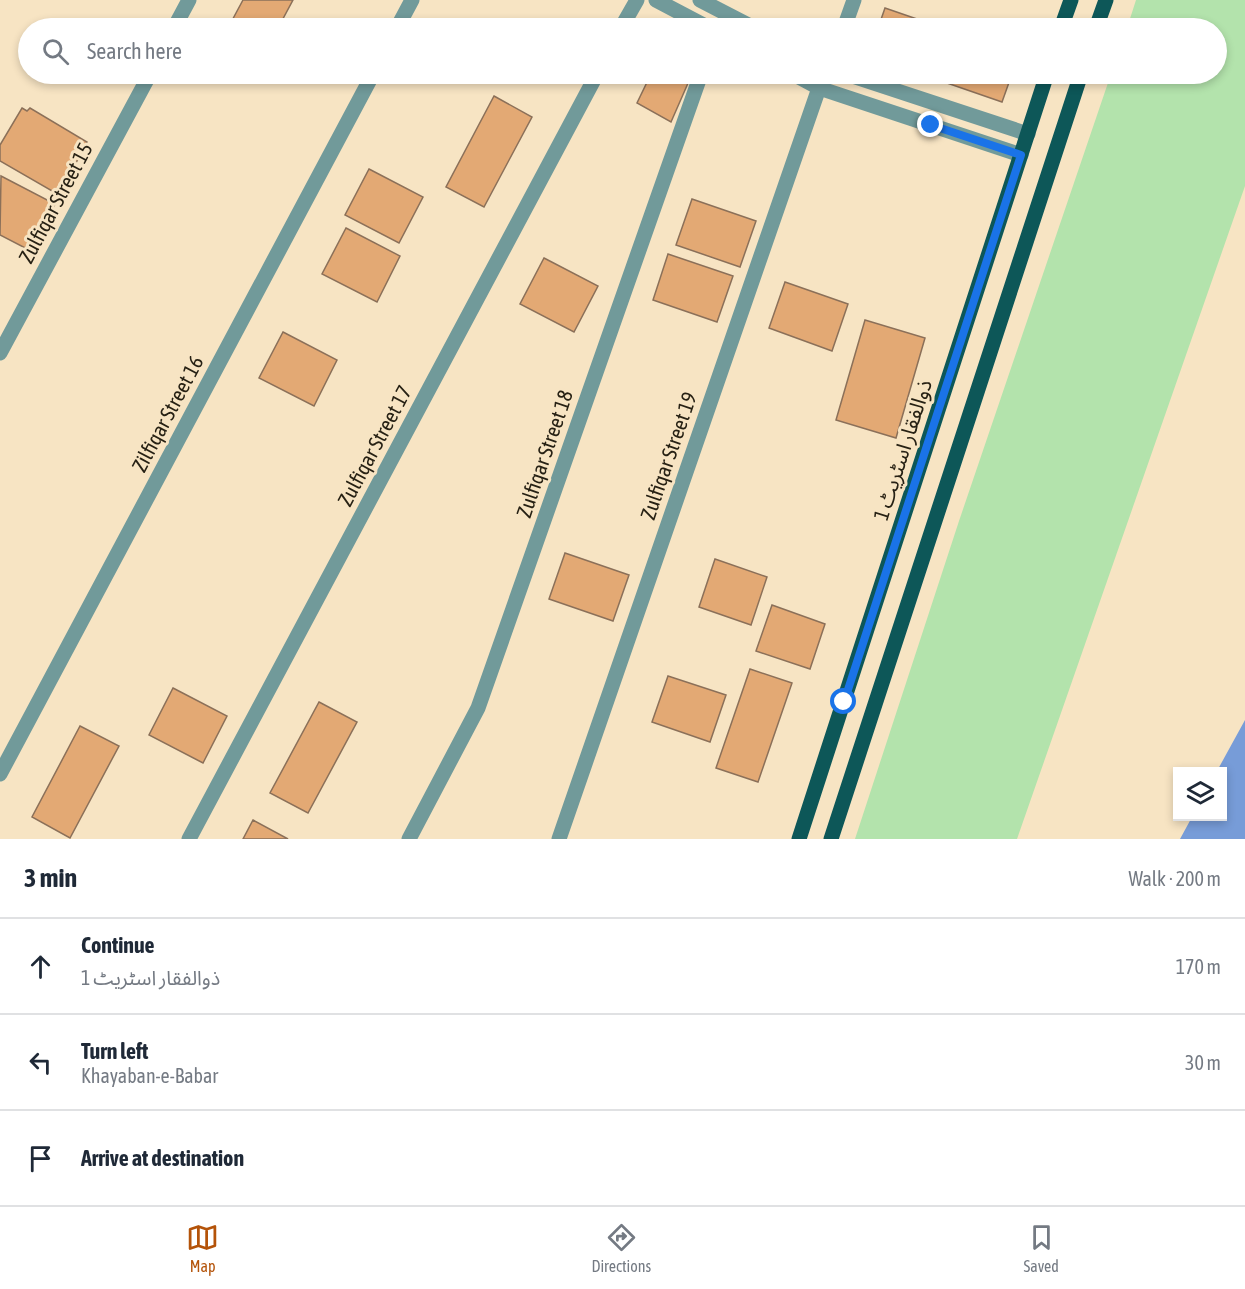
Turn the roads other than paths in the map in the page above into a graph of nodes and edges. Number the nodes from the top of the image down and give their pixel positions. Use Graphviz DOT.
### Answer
graph roads {
  1 [pos="189,0"];
  2 [pos="412,0"];
  3 [pos="637,0"];
  4 [pos="656,0"];
  5 [pos="700,0"];
  6 [pos="854,0"];
  7 [pos="1071,0"];
  8 [pos="1106,0"];
  9 [pos="179,18"];
  10 [pos="402,18"];
  11 [pos="627,18"];
  12 [pos="690,18"];
  13 [pos="735,18"];
  14 [pos="848,18"];
  15 [pos="1065,18"];
  16 [pos="1100,18"];
  17 [pos="145,84"];
  18 [pos="368,84"];
  19 [pos="592,84"];
  20 [pos="697,84"];
  21 [pos="812,84"];
  22 [pos="876,84"];
  23 [pos="1044,84"];
  24 [pos="1078,84"];
  25 [pos="819,88"];
  26 [pos="1028,134"];
  27 [pos="1021,155"];
  28 [pos="0,353"];
  29 [pos="0,774"];
  30 [pos="189,839"];
  31 [pos="409,839"];
  32 [pos="559,839"];
  33 [pos="800,839"];
  34 [pos="831,839"];
  1 -- 9 [label="street"];
  2 -- 10 [label="street"];
  3 -- 11 [label="street"];
  4 -- 12 [label="street"];
  5 -- 13 [label="street"];
  6 -- 14 [label="street"];
  7 -- 15 [label="main road"];
  8 -- 16 [label="main road"];
  17 -- 28 [label="street, Zulfiqar Street 15"];
  18 -- 29 [label="street, Zilfiqar Street 16"];
  19 -- 30 [label="street, Zulfiqar Street 17"];
  20 -- 31 [label="street, Zulfiqar Street 18"];
  21 -- 25 [label="street"];
  22 -- 26 [label="street"];
  23 -- 26 [label="main road, ذوالفقار اسٹریٹ 1"];
  24 -- 34 [label="main road"];
  25 -- 27 [label="street"];
  25 -- 32 [label="street, Zulfiqar Street 19"];
  26 -- 27 [label="main road, ذوالفقار اسٹریٹ 1"];
  27 -- 33 [label="main road, ذوالفقار اسٹریٹ 1"];
}
